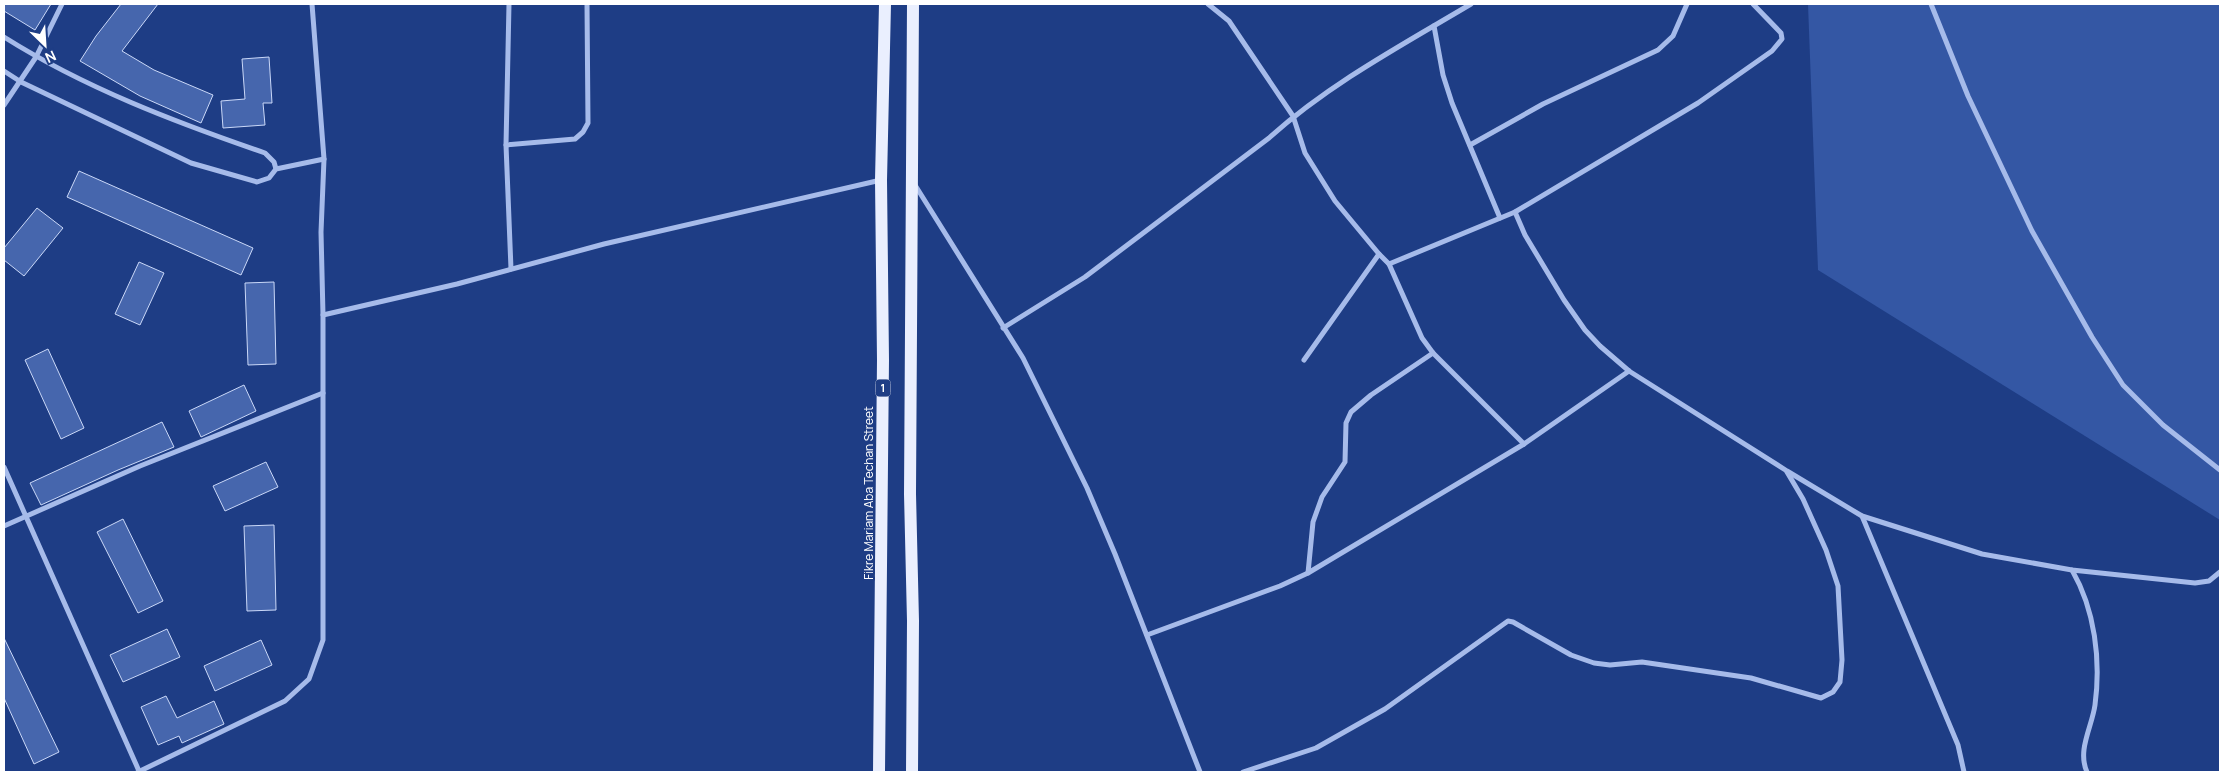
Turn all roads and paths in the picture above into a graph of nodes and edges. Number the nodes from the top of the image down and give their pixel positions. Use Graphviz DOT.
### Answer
graph roads {
  1 [pos="62,4"];
  2 [pos="312,4"];
  3 [pos="509,4"];
  4 [pos="587,4"];
  5 [pos="885,4"];
  6 [pos="913,4"];
  7 [pos="1208,4"];
  8 [pos="1471,4"];
  9 [pos="1687,4"];
  10 [pos="1753,4"];
  11 [pos="1931,4"];
  12 [pos="1434,26"];
  13 [pos="4,37"];
  14 [pos="36,57"];
  15 [pos="4,71"];
  16 [pos="21,82"];
  17 [pos="4,105"];
  18 [pos="1293,116"];
  19 [pos="506,145"];
  20 [pos="1470,145"];
  21 [pos="324,159"];
  22 [pos="276,169"];
  23 [pos="910,178"];
  24 [pos="881,180"];
  25 [pos="1515,212"];
  26 [pos="1500,218"];
  27 [pos="1378,254"];
  28 [pos="1389,264"];
  29 [pos="511,269"];
  30 [pos="323,314"];
  31 [pos="1002,328"];
  32 [pos="1433,353"];
  33 [pos="1304,360"];
  34 [pos="1630,371"];
  35 [pos="323,393"];
  36 [pos="1524,444"];
  37 [pos="4,467"];
  38 [pos="2220,470"];
  39 [pos="1787,471"];
  40 [pos="26,515"];
  41 [pos="1862,516"];
  42 [pos="4,526"];
  43 [pos="2072,570"];
  44 [pos="2220,572"];
  45 [pos="1308,573"];
  46 [pos="1146,635"];
  47 [pos="139,772"];
  48 [pos="879,772"];
  49 [pos="912,772"];
  50 [pos="1200,772"];
  51 [pos="1243,772"];
  52 [pos="1964,772"];
  53 [pos="2087,772"];
  1 -- 14 [label="street"];
  2 -- 21 [label="street"];
  3 -- 19 [label="street"];
  4 -- 19 [label="street"];
  5 -- 24 [label="main road, Fikre Mariam Aba Techan Street / 1"];
  6 -- 23 [label="main road"];
  7 -- 18 [label="street"];
  8 -- 12 [label="street"];
  9 -- 20 [label="street"];
  10 -- 25 [label="street"];
  11 -- 38 [label="street"];
  12 -- 18 [label="street"];
  12 -- 20 [label="street"];
  13 -- 14 [label="street"];
  14 -- 16 [label="street"];
  14 -- 22 [label="street"];
  15 -- 16 [label="street"];
  16 -- 17 [label="street"];
  16 -- 22 [label="street"];
  18 -- 27 [label="street"];
  18 -- 31 [label="street"];
  19 -- 29 [label="street"];
  20 -- 26 [label="street"];
  21 -- 22 [label="street"];
  21 -- 30 [label="street"];
  23 -- 31 [label="street"];
  23 -- 49 [label="main road"];
  24 -- 29 [label="street"];
  24 -- 48 [label="main road, Fikre Mariam Aba Techan Street / 1"];
  25 -- 26 [label="street"];
  25 -- 34 [label="street"];
  26 -- 28 [label="street"];
  27 -- 28 [label="street"];
  27 -- 33 [label="street"];
  28 -- 32 [label="street"];
  29 -- 30 [label="street"];
  30 -- 35 [label="street"];
  31 -- 46 [label="street"];
  32 -- 36 [label="street"];
  32 -- 45 [label="street"];
  34 -- 36 [label="street"];
  34 -- 39 [label="street"];
  35 -- 40 [label="street"];
  35 -- 47 [label="street"];
  36 -- 45 [label="street"];
  37 -- 40 [label="street"];
  39 -- 41 [label="street"];
  39 -- 51 [label="street"];
  40 -- 42 [label="street"];
  40 -- 47 [label="street"];
  41 -- 43 [label="street"];
  41 -- 52 [label="street"];
  43 -- 44 [label="street"];
  43 -- 53 [label="street"];
  45 -- 46 [label="street"];
  46 -- 50 [label="street"];
}
